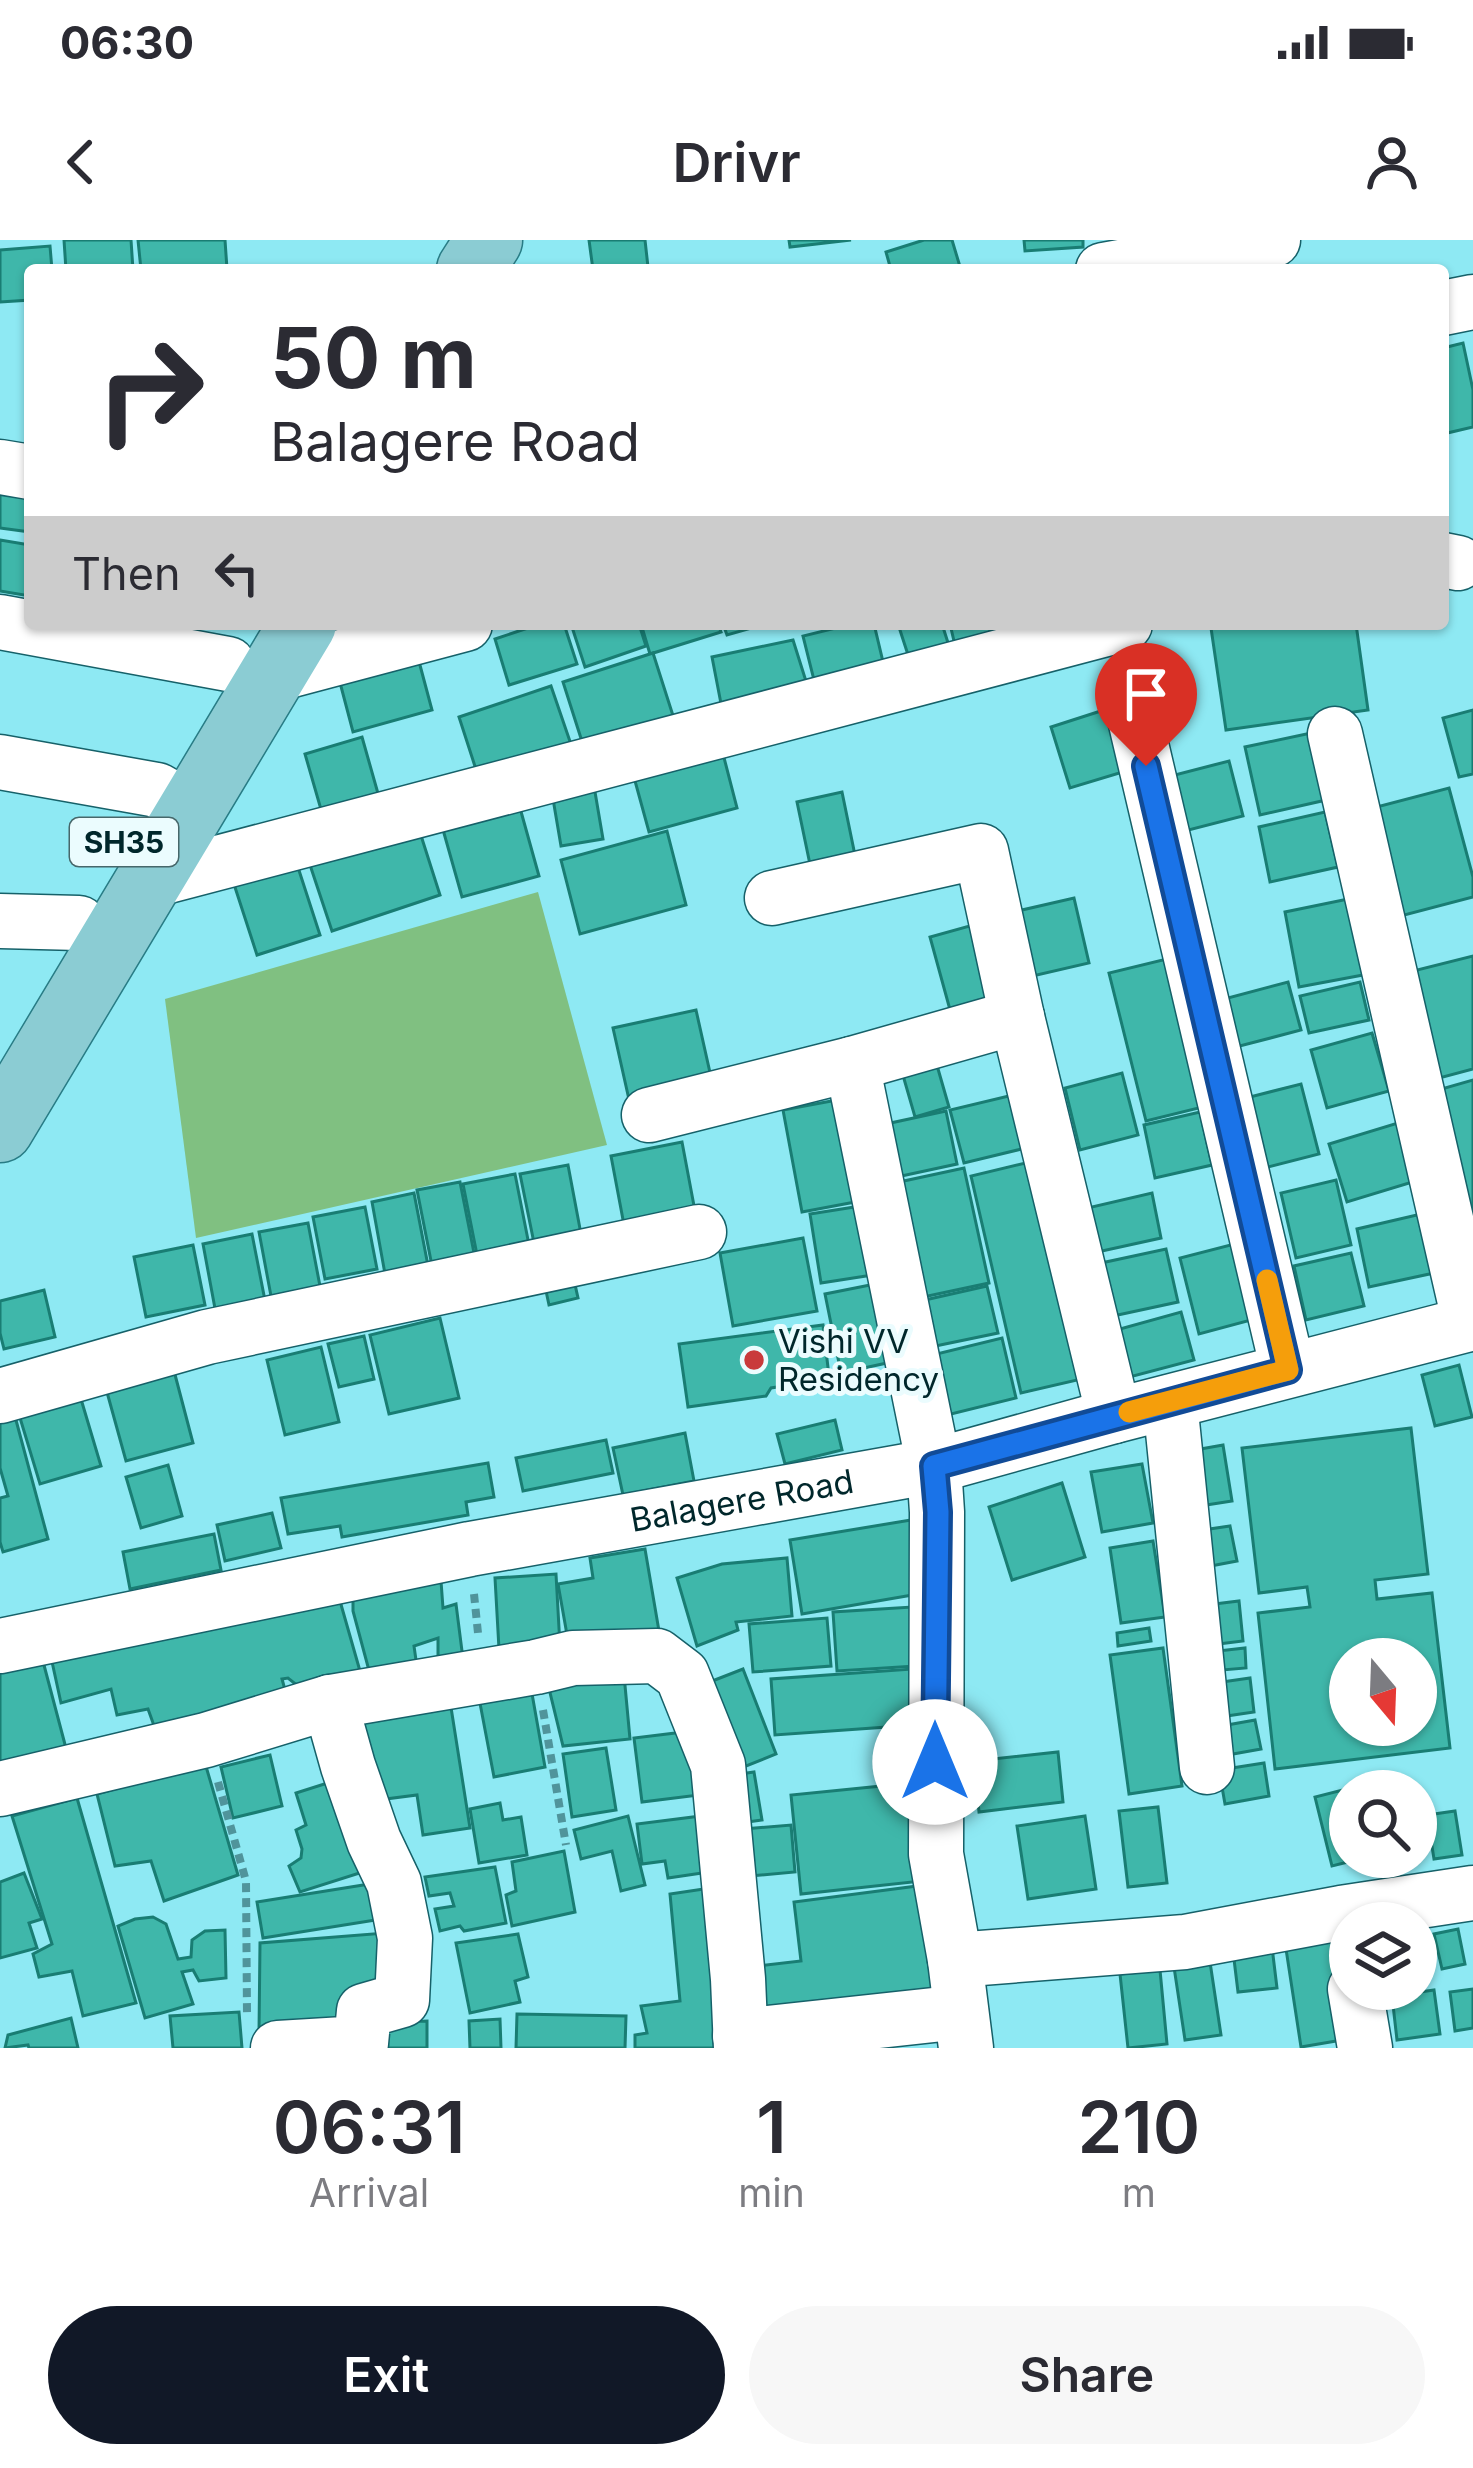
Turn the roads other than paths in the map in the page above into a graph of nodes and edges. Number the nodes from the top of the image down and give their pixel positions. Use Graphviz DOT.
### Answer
graph roads {
  1 [pos="1273,240"];
  2 [pos="1136,264"];
  3 [pos="84,630"];
  4 [pos="413,630"];
  5 [pos="1070,632"];
  6 [pos="264,647"];
  7 [pos="1136,719"];
  8 [pos="1335,734"];
  9 [pos="0,762"];
  10 [pos="175,800"];
  11 [pos="149,881"];
  12 [pos="772,898"];
  13 [pos="0,921"];
  14 [pos="79,923"];
  15 [pos="1017,1017"];
  16 [pos="0,1061"];
  17 [pos="852,1064"];
  18 [pos="649,1115"];
  19 [pos="0,1130"];
  20 [pos="699,1232"];
  21 [pos="1472,1323"];
  22 [pos="1288,1370"];
  23 [pos="0,1396"];
  24 [pos="1170,1402"];
  25 [pos="1114,1416"];
  26 [pos="934,1466"];
  27 [pos="0,1646"];
  28 [pos="330,1702"];
  29 [pos="1207,1767"];
  30 [pos="0,1789"];
  31 [pos="1473,1893"];
  32 [pos="1437,1905"];
  33 [pos="1329,1938"];
  34 [pos="961,2007"];
  35 [pos="1359,2010"];
  36 [pos="740,2042"];
  37 [pos="278,2048"];
  38 [pos="1366,2048"];
  1 -- 2 [label="street"];
  3 -- 6 [label="street"];
  4 -- 6 [label="street"];
  5 -- 11 [label="street"];
  6 -- 10 [label="main road"];
  7 -- 22 [label="street"];
  8 -- 21 [label="street"];
  9 -- 10 [label="street"];
  10 -- 11 [label="main road"];
  10 -- 14 [label="main road, SH35"];
  11 -- 19 [label="main road"];
  12 -- 15 [label="street"];
  13 -- 14 [label="street"];
  14 -- 16 [label="main road, SH35"];
  15 -- 17 [label="street"];
  15 -- 25 [label="street"];
  17 -- 18 [label="street"];
  17 -- 26 [label="street"];
  20 -- 23 [label="street"];
  21 -- 22 [label="street, Balagere Road"];
  22 -- 24 [label="street, Balagere Road"];
  24 -- 25 [label="street, Balagere Road"];
  24 -- 29 [label="street"];
  25 -- 26 [label="street, Balagere Road"];
  26 -- 27 [label="street, Balagere Road"];
  26 -- 34 [label="street"];
  28 -- 30 [label="street"];
  28 -- 36 [label="street"];
  28 -- 37 [label="street"];
  31 -- 32 [label="street"];
  33 -- 34 [label="street"];
  34 -- 36 [label="street"];
  35 -- 38 [label="street"];
}
